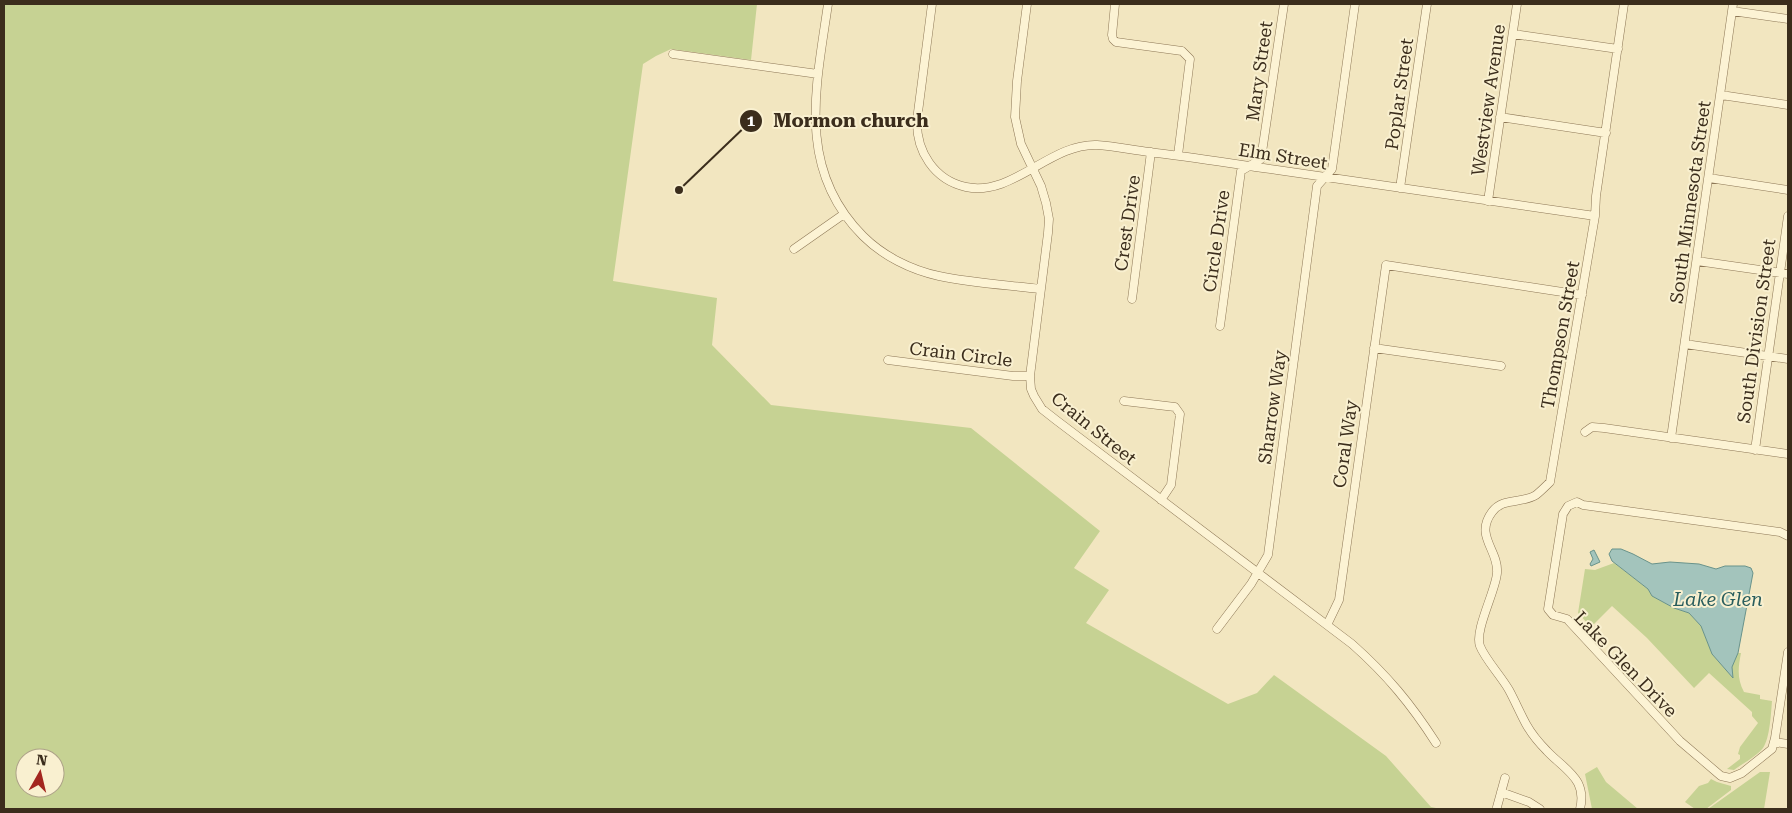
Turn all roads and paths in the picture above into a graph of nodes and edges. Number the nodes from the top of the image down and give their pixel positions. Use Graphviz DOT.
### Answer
graph roads {
  1 [pos="828,4"];
  2 [pos="932,4"];
  3 [pos="1027,4"];
  4 [pos="1115,4"];
  5 [pos="1284,4"];
  6 [pos="1355,4"];
  7 [pos="1428,4"];
  8 [pos="1517,4"];
  9 [pos="1624,4"];
  10 [pos="1732,7"];
  11 [pos="1788,19"];
  12 [pos="1513,34"];
  13 [pos="1618,49"];
  14 [pos="673,54"];
  15 [pos="818,74"];
  16 [pos="1721,95"];
  17 [pos="1788,105"];
  18 [pos="1500,117"];
  19 [pos="1606,133"];
  20 [pos="1151,152"];
  21 [pos="1178,155"];
  22 [pos="1251,166"];
  23 [pos="1032,168"];
  24 [pos="1325,178"];
  25 [pos="1709,178"];
  26 [pos="1400,188"];
  27 [pos="1788,190"];
  28 [pos="1488,201"];
  29 [pos="844,214"];
  30 [pos="1595,216"];
  31 [pos="1788,216"];
  32 [pos="794,249"];
  33 [pos="1697,261"];
  34 [pos="1784,274"];
  35 [pos="1040,289"];
  36 [pos="1582,295"];
  37 [pos="1132,299"];
  38 [pos="1220,326"];
  39 [pos="1685,344"];
  40 [pos="1374,348"];
  41 [pos="1768,356"];
  42 [pos="1788,359"];
  43 [pos="888,360"];
  44 [pos="1501,366"];
  45 [pos="1030,376"];
  46 [pos="1124,401"];
  47 [pos="1584,432"];
  48 [pos="1671,438"];
  49 [pos="1755,450"];
  50 [pos="1788,454"];
  51 [pos="1161,500"];
  52 [pos="1788,536"];
  53 [pos="1258,573"];
  54 [pos="1327,625"];
  55 [pos="1217,629"];
  56 [pos="1788,652"];
  57 [pos="1774,742"];
  58 [pos="1436,743"];
  59 [pos="1788,744"];
  60 [pos="1505,778"];
  61 [pos="1501,792"];
  62 [pos="1496,807"];
  63 [pos="1540,809"];
  64 [pos="1580,809"];
  1 -- 15 [label="street"];
  2 -- 23 [label="street, Elm Street"];
  3 -- 23 [label="street, Crain Street"];
  4 -- 21 [label="street"];
  5 -- 22 [label="street, Mary Street"];
  6 -- 24 [label="street, Sharrow Way"];
  7 -- 26 [label="street, Poplar Street"];
  8 -- 12 [label="street, Westview Avenue"];
  9 -- 13 [label="street, Thompson Street"];
  10 -- 11 [label="street"];
  10 -- 16 [label="street, South Minnesota Street"];
  12 -- 13 [label="street"];
  12 -- 18 [label="street, Westview Avenue"];
  13 -- 19 [label="street, Thompson Street"];
  14 -- 15 [label="street"];
  15 -- 29 [label="street"];
  16 -- 17 [label="street"];
  16 -- 25 [label="street, South Minnesota Street"];
  18 -- 19 [label="street"];
  18 -- 28 [label="street, Westview Avenue"];
  19 -- 30 [label="street, Thompson Street"];
  20 -- 21 [label="street, Elm Street"];
  20 -- 23 [label="street, Elm Street"];
  20 -- 37 [label="street, Crest Drive"];
  21 -- 22 [label="street, Elm Street"];
  22 -- 24 [label="street, Elm Street"];
  22 -- 38 [label="street, Circle Drive"];
  23 -- 35 [label="street, Crain Street"];
  24 -- 26 [label="street, Elm Street"];
  24 -- 53 [label="street, Sharrow Way"];
  25 -- 27 [label="street"];
  25 -- 33 [label="street, South Minnesota Street"];
  26 -- 28 [label="street, Elm Street"];
  28 -- 30 [label="street, Elm Street"];
  29 -- 32 [label="street"];
  29 -- 35 [label="street"];
  30 -- 36 [label="street, Thompson Street"];
  31 -- 34 [label="street, South Division Street"];
  33 -- 34 [label="street"];
  33 -- 39 [label="street, South Minnesota Street"];
  34 -- 41 [label="street, South Division Street"];
  35 -- 45 [label="street, Crain Street"];
  36 -- 40 [label="street, Coral Way"];
  36 -- 64 [label="street, Thompson Street"];
  39 -- 41 [label="street"];
  39 -- 48 [label="street, South Minnesota Street"];
  40 -- 44 [label="street"];
  40 -- 54 [label="street, Coral Way"];
  41 -- 42 [label="street"];
  41 -- 49 [label="street, South Division Street"];
  43 -- 45 [label="street, Crain Circle"];
  45 -- 51 [label="street, Crain Street"];
  46 -- 51 [label="street"];
  47 -- 48 [label="street"];
  48 -- 49 [label="street"];
  49 -- 50 [label="street"];
  51 -- 53 [label="street, Crain Street"];
  52 -- 57 [label="street, Lake Glen Drive"];
  53 -- 54 [label="street, Crain Street"];
  53 -- 55 [label="street, Sharrow Way"];
  54 -- 58 [label="street, Crain Street"];
  56 -- 57 [label="street"];
  57 -- 59 [label="street"];
  60 -- 61 [label="street"];
  61 -- 62 [label="street"];
  61 -- 63 [label="street"];
}
